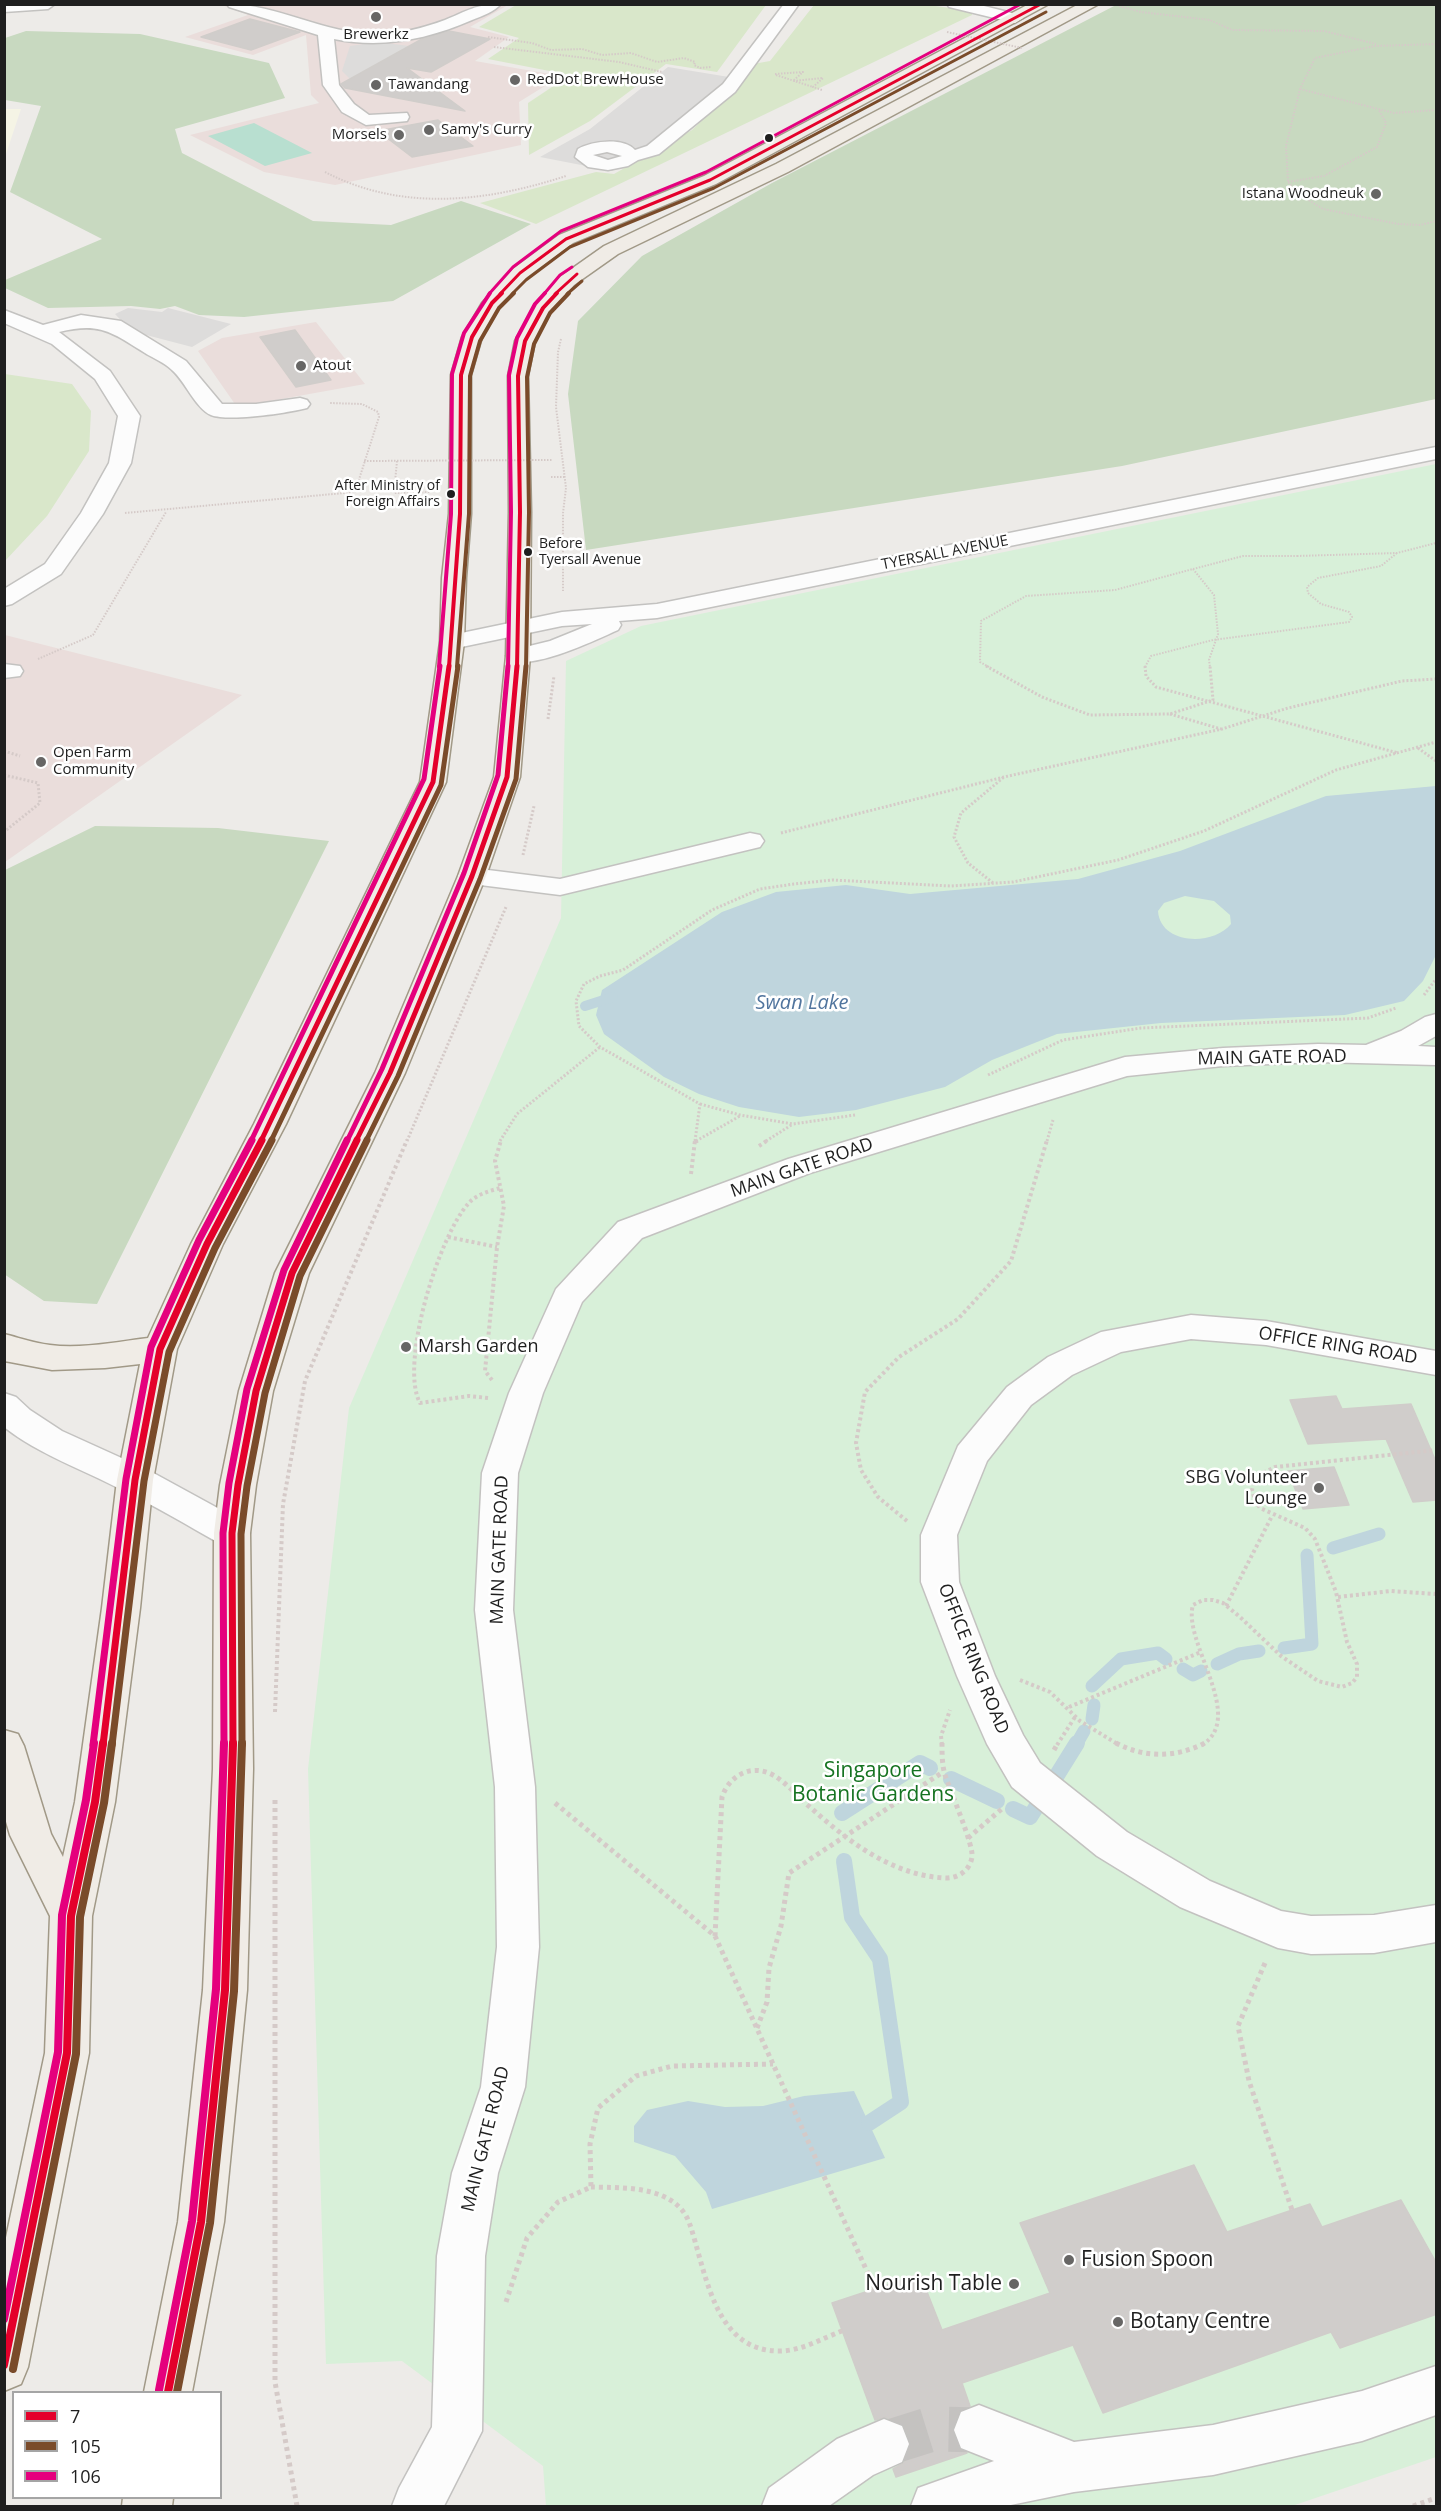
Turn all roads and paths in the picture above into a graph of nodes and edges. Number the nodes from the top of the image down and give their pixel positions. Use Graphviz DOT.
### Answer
graph roads {
  1 [pos="48,4"];
  2 [pos="234,4"];
  3 [pos="495,4"];
  4 [pos="792,4"];
  5 [pos="954,4"];
  6 [pos="1042,4"];
  7 [pos="1092,4"];
  8 [pos="1119,6"];
  9 [pos="4,7"];
  10 [pos="1015,18"];
  11 [pos="441,26"];
  12 [pos="326,32"];
  13 [pos="947,32"];
  14 [pos="1437,44"];
  15 [pos="1378,45"];
  16 [pos="494,46"];
  17 [pos="1022,48"];
  18 [pos="744,66"];
  19 [pos="662,72"];
  20 [pos="773,74"];
  21 [pos="793,81"];
  22 [pos="813,87"];
  23 [pos="883,88"];
  24 [pos="1300,88"];
  25 [pos="923,93"];
  26 [pos="859,101"];
  27 [pos="382,102"];
  28 [pos="348,108"];
  29 [pos="1379,109"];
  30 [pos="1437,110"];
  31 [pos="401,117"];
  32 [pos="632,156"];
  33 [pos="325,172"];
  34 [pos="574,174"];
  35 [pos="1288,182"];
  36 [pos="1437,221"];
  37 [pos="4,316"];
  38 [pos="40,331"];
  39 [pos="562,333"];
  40 [pos="300,404"];
  41 [pos="1437,453"];
  42 [pos="364,460"];
  43 [pos="552,460"];
  44 [pos="397,461"];
  45 [pos="552,477"];
  46 [pos="565,477"];
  47 [pos="394,494"];
  48 [pos="166,511"];
  49 [pos="92,514"];
  50 [pos="1437,543"];
  51 [pos="1397,553"];
  52 [pos="1193,569"];
  53 [pos="4,599"];
  54 [pos="636,614"];
  55 [pos="562,620"];
  56 [pos="517,630"];
  57 [pos="452,642"];
  58 [pos="558,646"];
  59 [pos="518,656"];
  60 [pos="8,671"];
  61 [pos="1437,679"];
  62 [pos="1170,714"];
  63 [pos="1263,716"];
  64 [pos="548,720"];
  65 [pos="1222,729"];
  66 [pos="1437,742"];
  67 [pos="1418,748"];
  68 [pos="4,751"];
  69 [pos="1400,753"];
  70 [pos="20,756"];
  71 [pos="1437,761"];
  72 [pos="4,775"];
  73 [pos="1004,777"];
  74 [pos="535,800"];
  75 [pos="4,832"];
  76 [pos="750,842"];
  77 [pos="472,876"];
  78 [pos="517,881"];
  79 [pos="994,883"];
  80 [pos="1437,1023"];
  81 [pos="600,1047"];
  82 [pos="1362,1056"];
  83 [pos="1437,1056"];
  84 [pos="1061,1087"];
  85 [pos="700,1104"];
  86 [pos="740,1116"];
  87 [pos="775,1136"];
  88 [pos="695,1142"];
  89 [pos="500,1188"];
  90 [pos="702,1202"];
  91 [pos="448,1237"];
  92 [pos="497,1247"];
  93 [pos="4,1346"];
  94 [pos="160,1349"];
  95 [pos="1437,1363"];
  96 [pos="4,1406"];
  97 [pos="522,1406"];
  98 [pos="1437,1450"];
  99 [pos="135,1480"];
  100 [pos="1272,1516"];
  101 [pos="232,1533"];
  102 [pos="939,1535"];
  103 [pos="1437,1594"];
  104 [pos="1338,1597"];
  105 [pos="1226,1606"];
  106 [pos="1201,1652"];
  107 [pos="976,1676"];
  108 [pos="1069,1707"];
  109 [pos="275,1722"];
  110 [pos="4,1746"];
  111 [pos="944,1772"];
  112 [pos="515,1787"];
  113 [pos="275,1794"];
  114 [pos="844,1838"];
  115 [pos="71,1916"];
  116 [pos="1437,1924"];
  117 [pos="715,1936"];
  118 [pos="1250,2000"];
  119 [pos="757,2029"];
  120 [pos="773,2064"];
  121 [pos="591,2187"];
  122 [pos="1292,2210"];
  123 [pos="875,2289"];
  124 [pos="506,2304"];
  125 [pos="842,2331"];
  126 [pos="4,2367"];
  127 [pos="168,2391"];
  128 [pos="1437,2391"];
  129 [pos="979,2430"];
  130 [pos="884,2444"];
  131 [pos="1074,2467"];
  132 [pos="1437,2498"];
  133 [pos="297,2506"];
  134 [pos="417,2506"];
  135 [pos="788,2506"];
  136 [pos="936,2506"];
  137 [pos="1413,2506"];
  1 -- 9 [label="street"];
  2 -- 12 [label="street"];
  3 -- 11 [label="street"];
  4 -- 18 [label="street"];
  5 -- 10 [label="street"];
  6 -- 10 [label="main road"];
  7 -- 25 [label="main road"];
  8 -- 15 [label="path"];
  10 -- 23 [label="main road"];
  11 -- 12 [label="street"];
  11 -- 18 [label="path"];
  12 -- 28 [label="street"];
  13 -- 17 [label="path, bridge"];
  14 -- 15 [label="path"];
  15 -- 24 [label="path"];
  16 -- 19 [label="path"];
  18 -- 20 [label="path"];
  18 -- 32 [label="street"];
  20 -- 21 [label="path"];
  20 -- 21 [label="path"];
  21 -- 22 [label="path"];
  21 -- 22 [label="path"];
  22 -- 26 [label="path"];
  23 -- 25 [label="main road"];
  23 -- 26 [label="main road"];
  24 -- 29 [label="path"];
  24 -- 35 [label="path"];
  25 -- 56 [label="main road"];
  26 -- 57 [label="main road"];
  27 -- 28 [label="street"];
  28 -- 31 [label="street"];
  29 -- 30 [label="path"];
  29 -- 35 [label="path"];
  33 -- 34 [label="path"];
  35 -- 36 [label="path"];
  37 -- 38 [label="street"];
  38 -- 40 [label="street"];
  38 -- 49 [label="street"];
  39 -- 46 [label="path"];
  40 -- 42 [label="path"];
  41 -- 54 [label="street, TYERSALL AVENUE"];
  42 -- 44 [label="path, bridge"];
  42 -- 48 [label="path"];
  43 -- 44 [label="path, bridge"];
  44 -- 47 [label="path"];
  45 -- 46 [label="path"];
  46 -- 55 [label="path"];
  48 -- 49 [label="path"];
  48 -- 60 [label="path"];
  49 -- 53 [label="street"];
  50 -- 51 [label="path"];
  51 -- 52 [label="path, bridge"];
  51 -- 63 [label="path"];
  52 -- 62 [label="path, bridge"];
  52 -- 62 [label="path, bridge"];
  54 -- 55 [label="street, TYERSALL AVENUE"];
  54 -- 58 [label="street"];
  55 -- 56 [label="street, TYERSALL AVENUE"];
  56 -- 57 [label="street, TYERSALL AVENUE"];
  56 -- 59 [label="main road"];
  57 -- 94 [label="main road"];
  58 -- 59 [label="street"];
  58 -- 64 [label="path"];
  59 -- 77 [label="main road"];
  61 -- 63 [label="path"];
  62 -- 65 [label="path"];
  63 -- 65 [label="path"];
  63 -- 69 [label="path"];
  65 -- 73 [label="path"];
  66 -- 67 [label="path"];
  67 -- 69 [label="path"];
  67 -- 71 [label="path"];
  68 -- 70 [label="path"];
  69 -- 79 [label="path"];
  72 -- 75 [label="path"];
  73 -- 76 [label="path"];
  73 -- 79 [label="path"];
  74 -- 78 [label="path"];
  76 -- 78 [label="street"];
  77 -- 78 [label="street"];
  77 -- 101 [label="main road"];
  78 -- 109 [label="path"];
  79 -- 81 [label="path"];
  80 -- 82 [label="street"];
  81 -- 85 [label="path"];
  81 -- 89 [label="path"];
  82 -- 83 [label="street, MAIN GATE ROAD"];
  82 -- 84 [label="street, MAIN GATE ROAD"];
  84 -- 90 [label="street, MAIN GATE ROAD"];
  84 -- 102 [label="path"];
  85 -- 86 [label="path"];
  85 -- 88 [label="path"];
  86 -- 87 [label="path"];
  86 -- 88 [label="path"];
  88 -- 90 [label="path"];
  89 -- 91 [label="path"];
  89 -- 92 [label="path"];
  90 -- 97 [label="street, MAIN GATE ROAD"];
  91 -- 92 [label="path"];
  91 -- 97 [label="path"];
  92 -- 97 [label="path"];
  93 -- 94 [label="main road"];
  94 -- 99 [label="main road"];
  95 -- 102 [label="street, OFFICE RING ROAD"];
  96 -- 99 [label="street"];
  97 -- 112 [label="street, MAIN GATE ROAD"];
  98 -- 100 [label="path"];
  99 -- 101 [label="street"];
  99 -- 115 [label="main road"];
  100 -- 104 [label="path"];
  100 -- 105 [label="path"];
  101 -- 127 [label="main road"];
  102 -- 107 [label="street, OFFICE RING ROAD"];
  103 -- 104 [label="path"];
  104 -- 105 [label="path"];
  105 -- 106 [label="path"];
  106 -- 108 [label="path"];
  106 -- 108 [label="path"];
  107 -- 108 [label="path"];
  107 -- 111 [label="path"];
  107 -- 116 [label="street, OFFICE RING ROAD"];
  110 -- 115 [label="main road"];
  111 -- 114 [label="path"];
  111 -- 114 [label="path"];
  112 -- 117 [label="path"];
  112 -- 134 [label="street, MAIN GATE ROAD"];
  113 -- 133 [label="path"];
  114 -- 117 [label="path"];
  114 -- 119 [label="path"];
  115 -- 126 [label="main road"];
  117 -- 119 [label="path"];
  118 -- 122 [label="path"];
  119 -- 120 [label="path"];
  120 -- 121 [label="path"];
  120 -- 123 [label="path"];
  121 -- 124 [label="path"];
  121 -- 125 [label="path"];
  128 -- 131 [label="street"];
  129 -- 131 [label="street"];
  130 -- 135 [label="street"];
  131 -- 136 [label="street"];
  132 -- 137 [label="path"];
}
